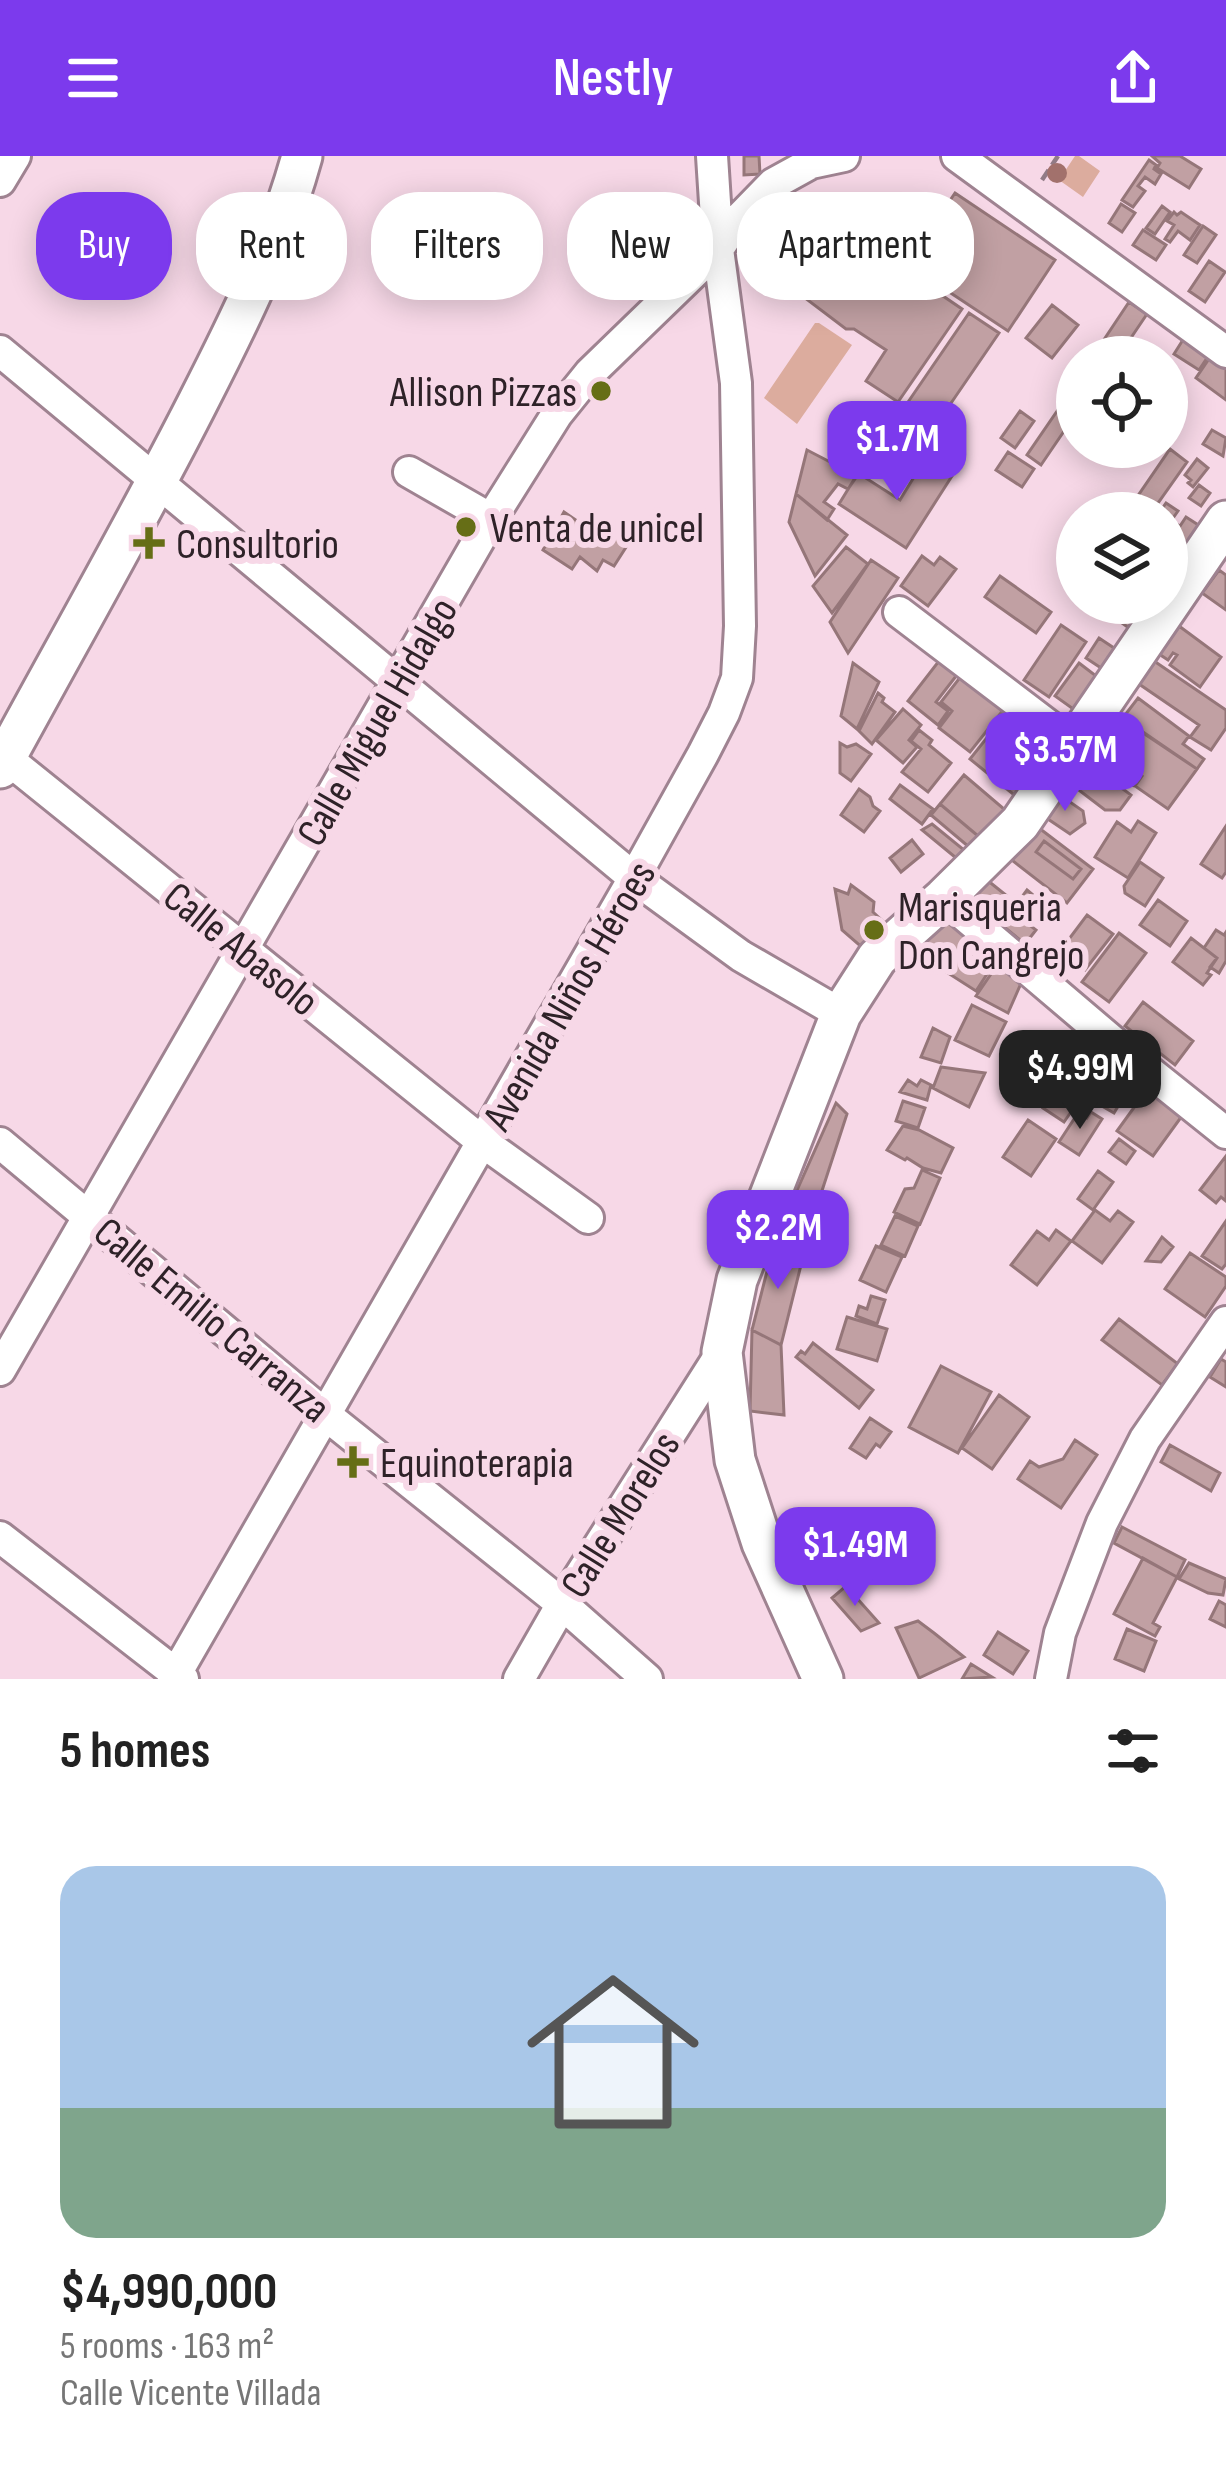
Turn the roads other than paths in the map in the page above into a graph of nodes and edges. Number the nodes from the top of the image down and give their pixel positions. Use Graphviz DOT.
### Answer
graph roads {
  1 [pos="15,156"];
  2 [pos="302,156"];
  3 [pos="712,156"];
  4 [pos="844,156"];
  5 [pos="957,156"];
  6 [pos="0,182"];
  7 [pos="718,250"];
  8 [pos="0,351"];
  9 [pos="1226,352"];
  10 [pos="409,472"];
  11 [pos="158,481"];
  12 [pos="491,519"];
  13 [pos="1226,521"];
  14 [pos="899,612"];
  15 [pos="398,682"];
  16 [pos="1074,745"];
  17 [pos="2,760"];
  18 [pos="634,878"];
  19 [pos="944,898"];
  20 [pos="245,949"];
  21 [pos="841,1014"];
  22 [pos="1226,1133"];
  23 [pos="0,1143"];
  24 [pos="484,1143"];
  25 [pos="90,1216"];
  26 [pos="588,1218"];
  27 [pos="1226,1322"];
  28 [pos="722,1352"];
  29 [pos="0,1370"];
  30 [pos="327,1416"];
  31 [pos="0,1538"];
  32 [pos="562,1604"];
  33 [pos="178,1677"];
  34 [pos="519,1679"];
  35 [pos="647,1679"];
  36 [pos="823,1679"];
  37 [pos="1051,1679"];
  1 -- 6 [label="street"];
  2 -- 11 [label="main road"];
  3 -- 7 [label="street, Avenida Niños Héroes"];
  4 -- 7 [label="street, Calle Miguel Hidalgo"];
  5 -- 9 [label="street"];
  7 -- 12 [label="street, Calle Miguel Hidalgo"];
  7 -- 18 [label="street, Avenida Niños Héroes"];
  8 -- 11 [label="street"];
  10 -- 12 [label="street"];
  11 -- 15 [label="street"];
  11 -- 17 [label="main road"];
  12 -- 15 [label="street, Calle Miguel Hidalgo"];
  13 -- 16 [label="main road"];
  14 -- 16 [label="street"];
  15 -- 18 [label="street"];
  15 -- 20 [label="street, Calle Miguel Hidalgo"];
  16 -- 19 [label="main road"];
  17 -- 20 [label="street, Calle Abasolo"];
  18 -- 21 [label="street"];
  18 -- 24 [label="street, Avenida Niños Héroes"];
  19 -- 21 [label="main road"];
  19 -- 22 [label="street"];
  20 -- 24 [label="street, Calle Abasolo"];
  20 -- 25 [label="street, Calle Miguel Hidalgo"];
  21 -- 28 [label="main road"];
  23 -- 25 [label="street, Calle Emilio Carranza"];
  24 -- 26 [label="street, Calle Abasolo"];
  24 -- 30 [label="street, Avenida Niños Héroes"];
  25 -- 29 [label="street, Calle Miguel Hidalgo"];
  25 -- 30 [label="street, Calle Emilio Carranza"];
  27 -- 37 [label="street"];
  28 -- 32 [label="street, Calle Morelos"];
  28 -- 36 [label="main road"];
  30 -- 32 [label="street, Calle Emilio Carranza"];
  30 -- 33 [label="street, Avenida Niños Héroes"];
  31 -- 33 [label="street"];
  32 -- 34 [label="street, Calle Morelos"];
  32 -- 35 [label="street, Calle Emilio Carranza"];
}
